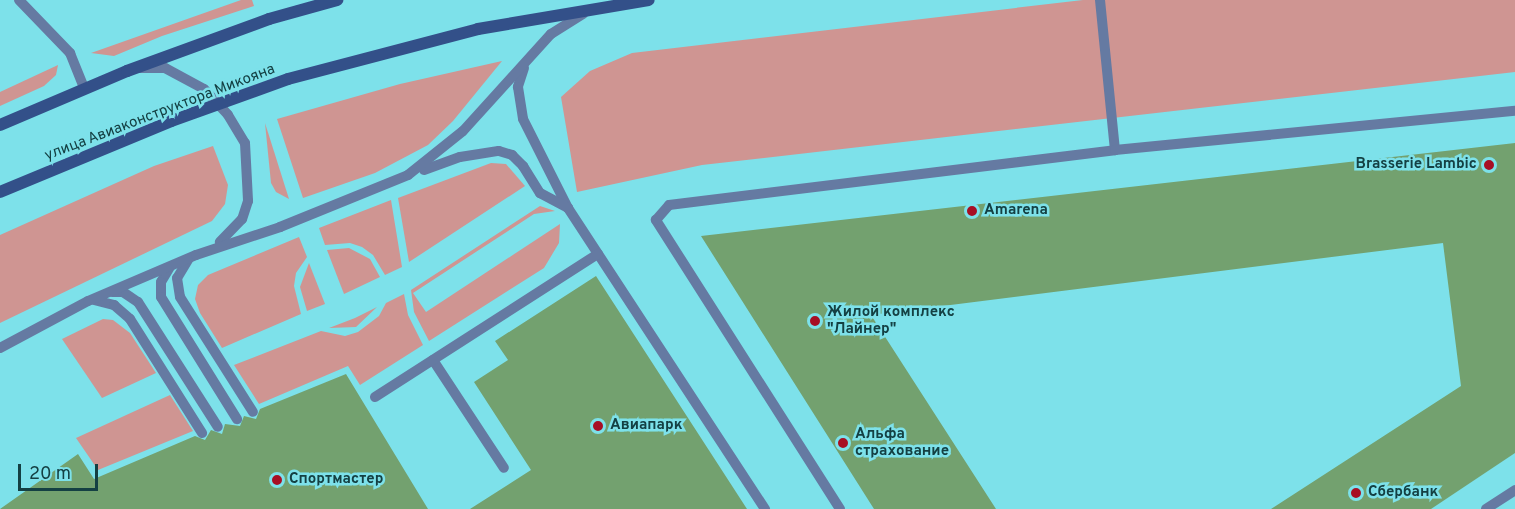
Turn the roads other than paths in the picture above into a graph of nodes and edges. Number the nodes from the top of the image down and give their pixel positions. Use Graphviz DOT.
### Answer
graph roads {
  1 [pos="19,0"];
  2 [pos="336,0"];
  3 [pos="649,0"];
  4 [pos="1100,0"];
  5 [pos="607,5"];
  6 [pos="529,59"];
  7 [pos="127,70"];
  8 [pos="84,87"];
  9 [pos="219,104"];
  10 [pos="1515,111"];
  11 [pos="0,125"];
  12 [pos="1115,150"];
  13 [pos="408,175"];
  14 [pos="0,192"];
  15 [pos="568,208"];
  16 [pos="213,248"];
  17 [pos="598,254"];
  18 [pos="196,255"];
  19 [pos="173,265"];
  20 [pos="106,293"];
  21 [pos="88,301"];
  22 [pos="0,348"];
  23 [pos="433,360"];
  24 [pos="375,397"];
  25 [pos="253,412"];
  26 [pos="237,419"];
  27 [pos="218,427"];
  28 [pos="202,433"];
  29 [pos="504,468"];
  30 [pos="1515,490"];
  31 [pos="765,509"];
  32 [pos="840,509"];
  33 [pos="1486,509"];
  1 -- 8 [label="lane"];
  2 -- 7 [label="street"];
  3 -- 5 [label="street, улица Авиаконструктора Микояна"];
  4 -- 12 [label="lane"];
  5 -- 6 [label="lane"];
  5 -- 9 [label="street, улица Авиаконструктора Микояна"];
  6 -- 13 [label="lane"];
  6 -- 15 [label="lane"];
  7 -- 8 [label="street"];
  7 -- 9 [label="lane"];
  8 -- 11 [label="street"];
  9 -- 14 [label="street, улица Авиаконструктора Микояна"];
  9 -- 16 [label="lane"];
  10 -- 12 [label="lane"];
  12 -- 32 [label="lane"];
  13 -- 15 [label="lane"];
  13 -- 16 [label="lane"];
  15 -- 17 [label="lane"];
  16 -- 18 [label="lane"];
  17 -- 23 [label="lane"];
  17 -- 31 [label="lane"];
  18 -- 19 [label="lane"];
  18 -- 25 [label="lane"];
  19 -- 20 [label="lane"];
  19 -- 26 [label="lane"];
  20 -- 21 [label="lane"];
  20 -- 27 [label="lane"];
  21 -- 22 [label="lane"];
  21 -- 28 [label="lane"];
  23 -- 24 [label="lane"];
  23 -- 29 [label="lane"];
  30 -- 33 [label="lane"];
}
